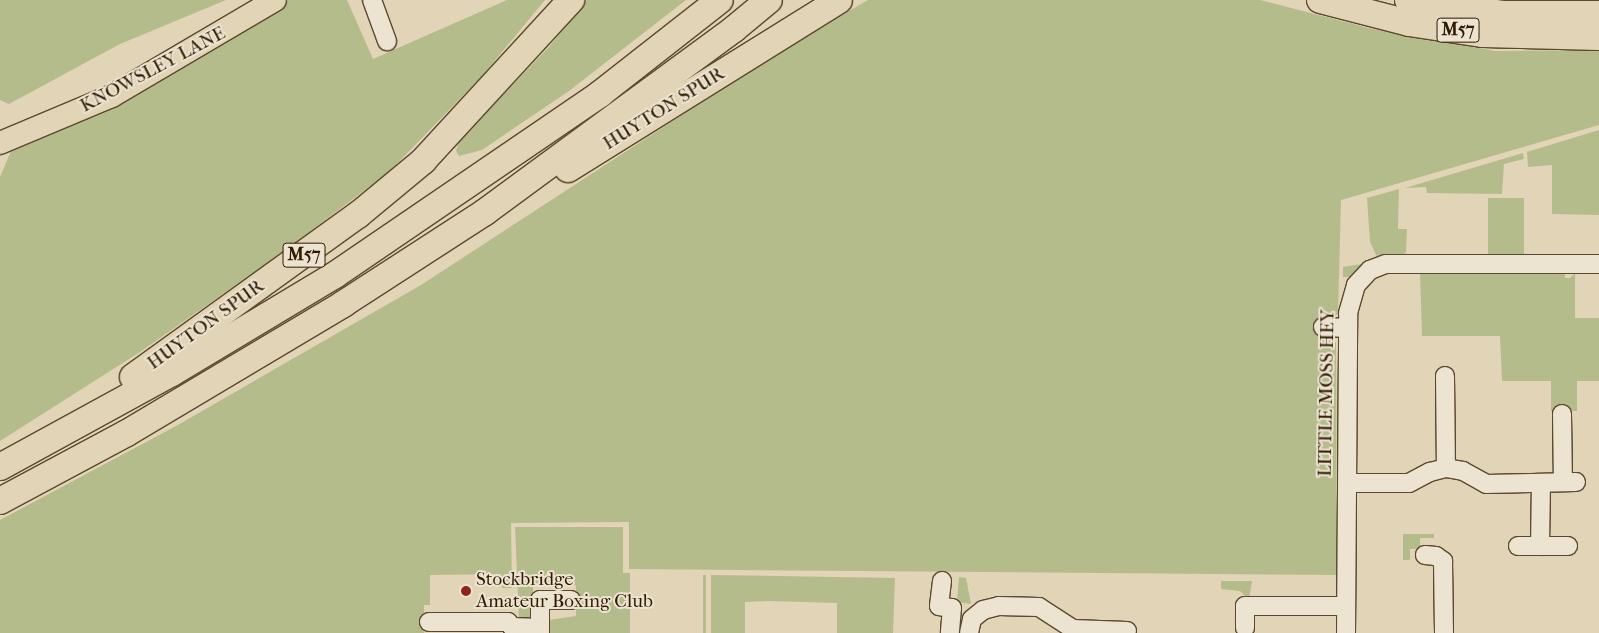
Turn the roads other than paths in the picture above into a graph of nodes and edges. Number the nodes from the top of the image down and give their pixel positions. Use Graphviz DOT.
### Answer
graph roads {
  1 [pos="274,0"];
  2 [pos="372,0"];
  3 [pos="571,0"];
  4 [pos="720,0"];
  5 [pos="768,0"];
  6 [pos="839,0"];
  7 [pos="1320,0"];
  8 [pos="1408,0"];
  9 [pos="1599,14"];
  10 [pos="1599,37"];
  11 [pos="388,41"];
  12 [pos="0,143"];
  13 [pos="485,212"];
  14 [pos="1599,264"];
  15 [pos="1323,327"];
  16 [pos="1348,328"];
  17 [pos="1447,376"];
  18 [pos="1562,414"];
  19 [pos="0,467"];
  20 [pos="1446,468"];
  21 [pos="1348,483"];
  22 [pos="1540,483"];
  23 [pos="0,501"];
  24 [pos="1518,546"];
  25 [pos="1540,546"];
  26 [pos="1568,546"];
  27 [pos="1425,555"];
  28 [pos="942,581"];
  29 [pos="571,600"];
  30 [pos="1345,606"];
  31 [pos="952,608"];
  32 [pos="429,622"];
  33 [pos="971,626"];
  34 [pos="1245,628"];
  35 [pos="540,630"];
  36 [pos="1128,631"];
  37 [pos="950,633"];
  38 [pos="1346,633"];
  39 [pos="1444,633"];
  1 -- 12 [label="main road, KNOWSLEY LANE"];
  2 -- 11 [label="street"];
  3 -- 19 [label="highway, HUYTON SPUR / M57"];
  4 -- 19 [label="highway, M57"];
  5 -- 13 [label="highway"];
  6 -- 13 [label="highway, HUYTON SPUR"];
  7 -- 10 [label="highway, M57"];
  8 -- 9 [label="highway, M57"];
  13 -- 23 [label="highway"];
  14 -- 16 [label="street, LITTLE MOSS HEY"];
  15 -- 16 [label="street"];
  16 -- 21 [label="street, LITTLE MOSS HEY"];
  17 -- 20 [label="street"];
  18 -- 22 [label="street"];
  20 -- 21 [label="street"];
  20 -- 22 [label="street"];
  21 -- 30 [label="street, LITTLE MOSS HEY"];
  22 -- 25 [label="street"];
  24 -- 25 [label="street"];
  25 -- 26 [label="street"];
  27 -- 39 [label="street"];
  28 -- 31 [label="street"];
  29 -- 35 [label="street"];
  30 -- 34 [label="street"];
  30 -- 38 [label="street, LITTLE MOSS HEY"];
  31 -- 33 [label="street"];
  31 -- 37 [label="street"];
  32 -- 35 [label="street"];
  33 -- 36 [label="street"];
}
